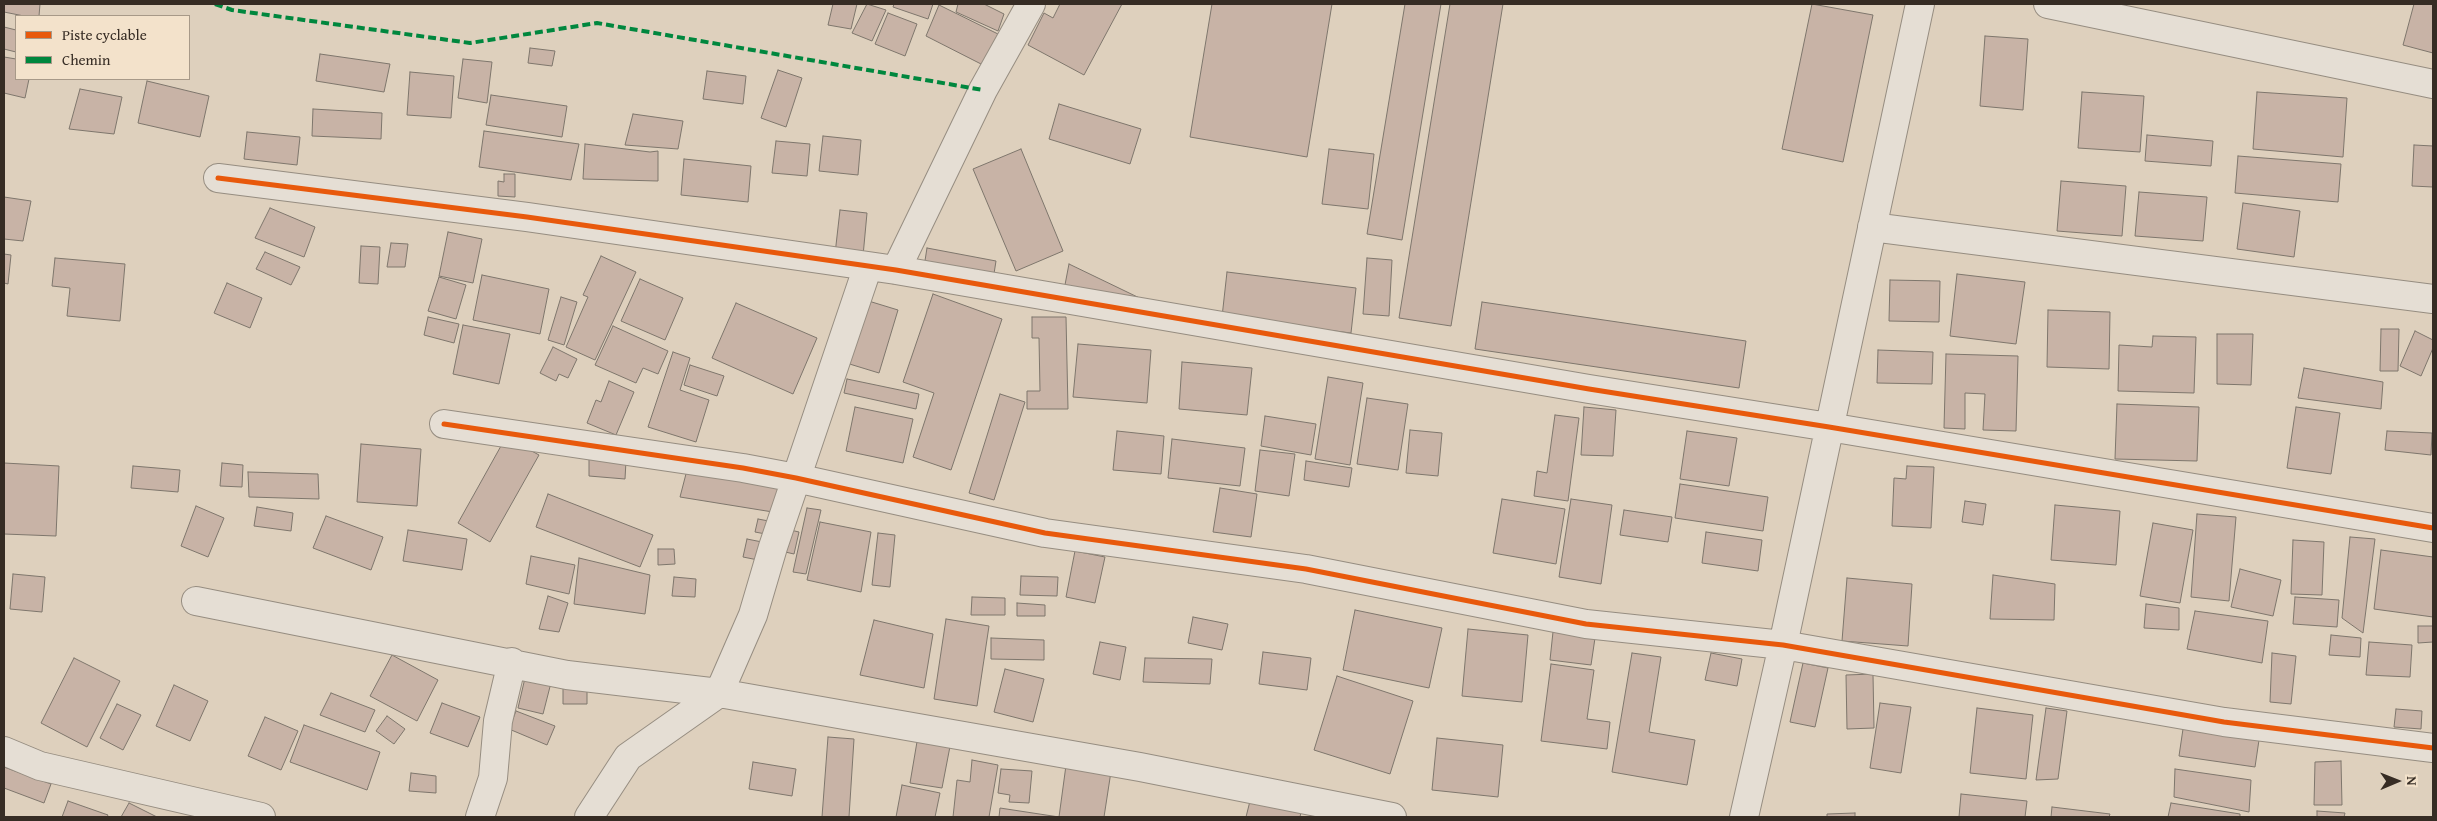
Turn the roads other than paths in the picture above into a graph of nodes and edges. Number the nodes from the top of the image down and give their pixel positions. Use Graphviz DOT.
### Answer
graph roads {
  1 [pos="1031,4"];
  2 [pos="1920,4"];
  3 [pos="2048,4"];
  4 [pos="2433,84"];
  5 [pos="218,178"];
  6 [pos="1872,227"];
  7 [pos="868,266"];
  8 [pos="896,270"];
  9 [pos="2433,299"];
  10 [pos="444,424"];
  11 [pos="1829,427"];
  12 [pos="796,478"];
  13 [pos="2433,528"];
  14 [pos="196,601"];
  15 [pos="1783,645"];
  16 [pos="512,662"];
  17 [pos="719,692"];
  18 [pos="2433,748"];
  19 [pos="4,751"];
  20 [pos="260,817"];
  21 [pos="480,817"];
  22 [pos="589,817"];
  23 [pos="1392,817"];
  24 [pos="1744,817"];
  1 -- 8 [label="street"];
  2 -- 6 [label="street"];
  3 -- 4 [label="street"];
  5 -- 7 [label="street"];
  6 -- 9 [label="street"];
  6 -- 11 [label="street"];
  7 -- 8 [label="street"];
  7 -- 12 [label="street"];
  8 -- 11 [label="street"];
  10 -- 12 [label="street"];
  11 -- 13 [label="street"];
  11 -- 15 [label="street"];
  12 -- 15 [label="street"];
  12 -- 17 [label="street"];
  14 -- 16 [label="street"];
  15 -- 18 [label="street"];
  15 -- 24 [label="street"];
  16 -- 17 [label="street"];
  16 -- 21 [label="street"];
  17 -- 22 [label="street"];
  17 -- 23 [label="street"];
  19 -- 20 [label="street"];
}
